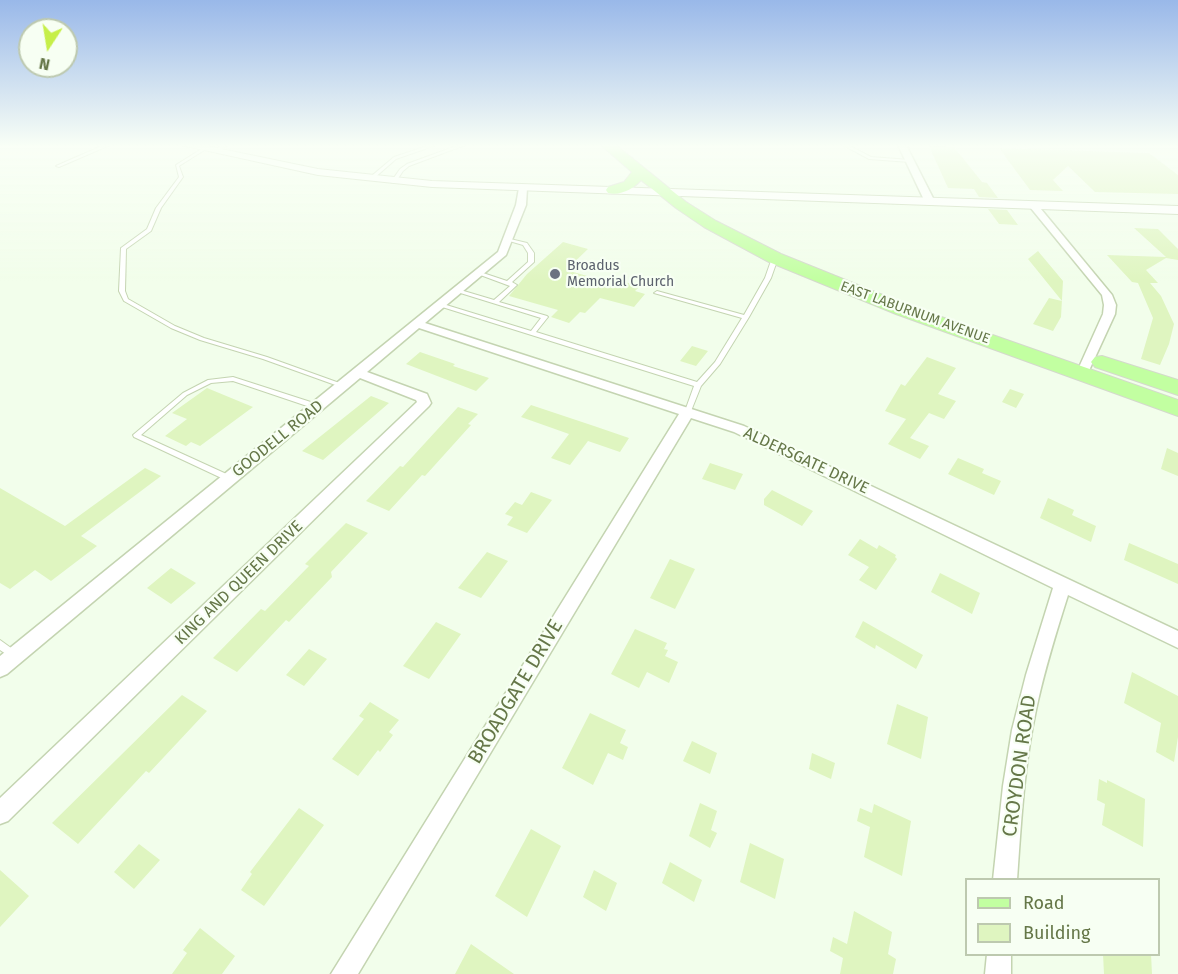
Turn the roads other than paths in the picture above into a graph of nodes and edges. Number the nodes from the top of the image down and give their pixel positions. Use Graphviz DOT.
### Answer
graph roads {
  1 [pos="170,190"];
  2 [pos="523,190"];
  3 [pos="625,190"];
  4 [pos="688,190"];
  5 [pos="924,190"];
  6 [pos="664,192"];
  7 [pos="691,193"];
  8 [pos="930,202"];
  9 [pos="1033,205"];
  10 [pos="1178,210"];
  11 [pos="508,239"];
  12 [pos="775,258"];
  13 [pos="478,273"];
  14 [pos="508,283"];
  15 [pos="457,291"];
  16 [pos="657,293"];
  17 [pos="495,302"];
  18 [pos="441,305"];
  19 [pos="746,317"];
  20 [pos="418,324"];
  21 [pos="532,333"];
  22 [pos="1085,366"];
  23 [pos="359,373"];
  24 [pos="698,385"];
  25 [pos="343,386"];
  26 [pos="1178,388"];
  27 [pos="318,407"];
  28 [pos="1178,408"];
  29 [pos="688,411"];
  30 [pos="230,479"];
  31 [pos="1063,585"];
  32 [pos="1178,640"];
  33 [pos="0,644"];
  34 [pos="15,657"];
  35 [pos="0,668"];
  36 [pos="0,813"];
  37 [pos="1005,878"];
  38 [pos="999,956"];
  39 [pos="344,974"];
  40 [pos="998,974"];
  1 -- 25 [label="lane"];
  2 -- 11 [label="street, GOODELL ROAD"];
  3 -- 6 [label="street"];
  4 -- 7 [label="main road, EAST LABURNUM AVENUE"];
  5 -- 8 [label="street"];
  6 -- 7 [label="street"];
  6 -- 12 [label="main road, EAST LABURNUM AVENUE"];
  7 -- 8 [label="street"];
  7 -- 22 [label="main road, EAST LABURNUM AVENUE"];
  8 -- 9 [label="street"];
  9 -- 10 [label="street"];
  9 -- 22 [label="street"];
  11 -- 13 [label="street, GOODELL ROAD"];
  11 -- 14 [label="lane"];
  12 -- 19 [label="lane"];
  12 -- 22 [label="main road, EAST LABURNUM AVENUE"];
  13 -- 14 [label="lane"];
  13 -- 15 [label="street, GOODELL ROAD"];
  14 -- 17 [label="lane"];
  15 -- 17 [label="lane"];
  15 -- 18 [label="street, GOODELL ROAD"];
  16 -- 19 [label="lane"];
  17 -- 21 [label="lane"];
  18 -- 20 [label="street, GOODELL ROAD"];
  18 -- 21 [label="lane"];
  19 -- 24 [label="lane"];
  20 -- 23 [label="street, GOODELL ROAD"];
  20 -- 29 [label="street, ALDERSGATE DRIVE"];
  21 -- 24 [label="lane"];
  22 -- 26 [label="main road, EAST LABURNUM AVENUE"];
  22 -- 28 [label="main road, EAST LABURNUM AVENUE"];
  23 -- 25 [label="street, GOODELL ROAD"];
  23 -- 36 [label="street, KING AND QUEEN DRIVE"];
  24 -- 29 [label="lane"];
  25 -- 27 [label="street, GOODELL ROAD"];
  27 -- 30 [label="street, GOODELL ROAD"];
  27 -- 30 [label="lane"];
  29 -- 31 [label="street, ALDERSGATE DRIVE"];
  29 -- 39 [label="street, BROADGATE DRIVE"];
  30 -- 34 [label="street, GOODELL ROAD"];
  31 -- 32 [label="street, ALDERSGATE DRIVE"];
  31 -- 37 [label="street, CROYDON ROAD"];
  33 -- 34 [label="lane"];
  34 -- 35 [label="street, GOODELL ROAD"];
  38 -- 40 [label="street"];
}
